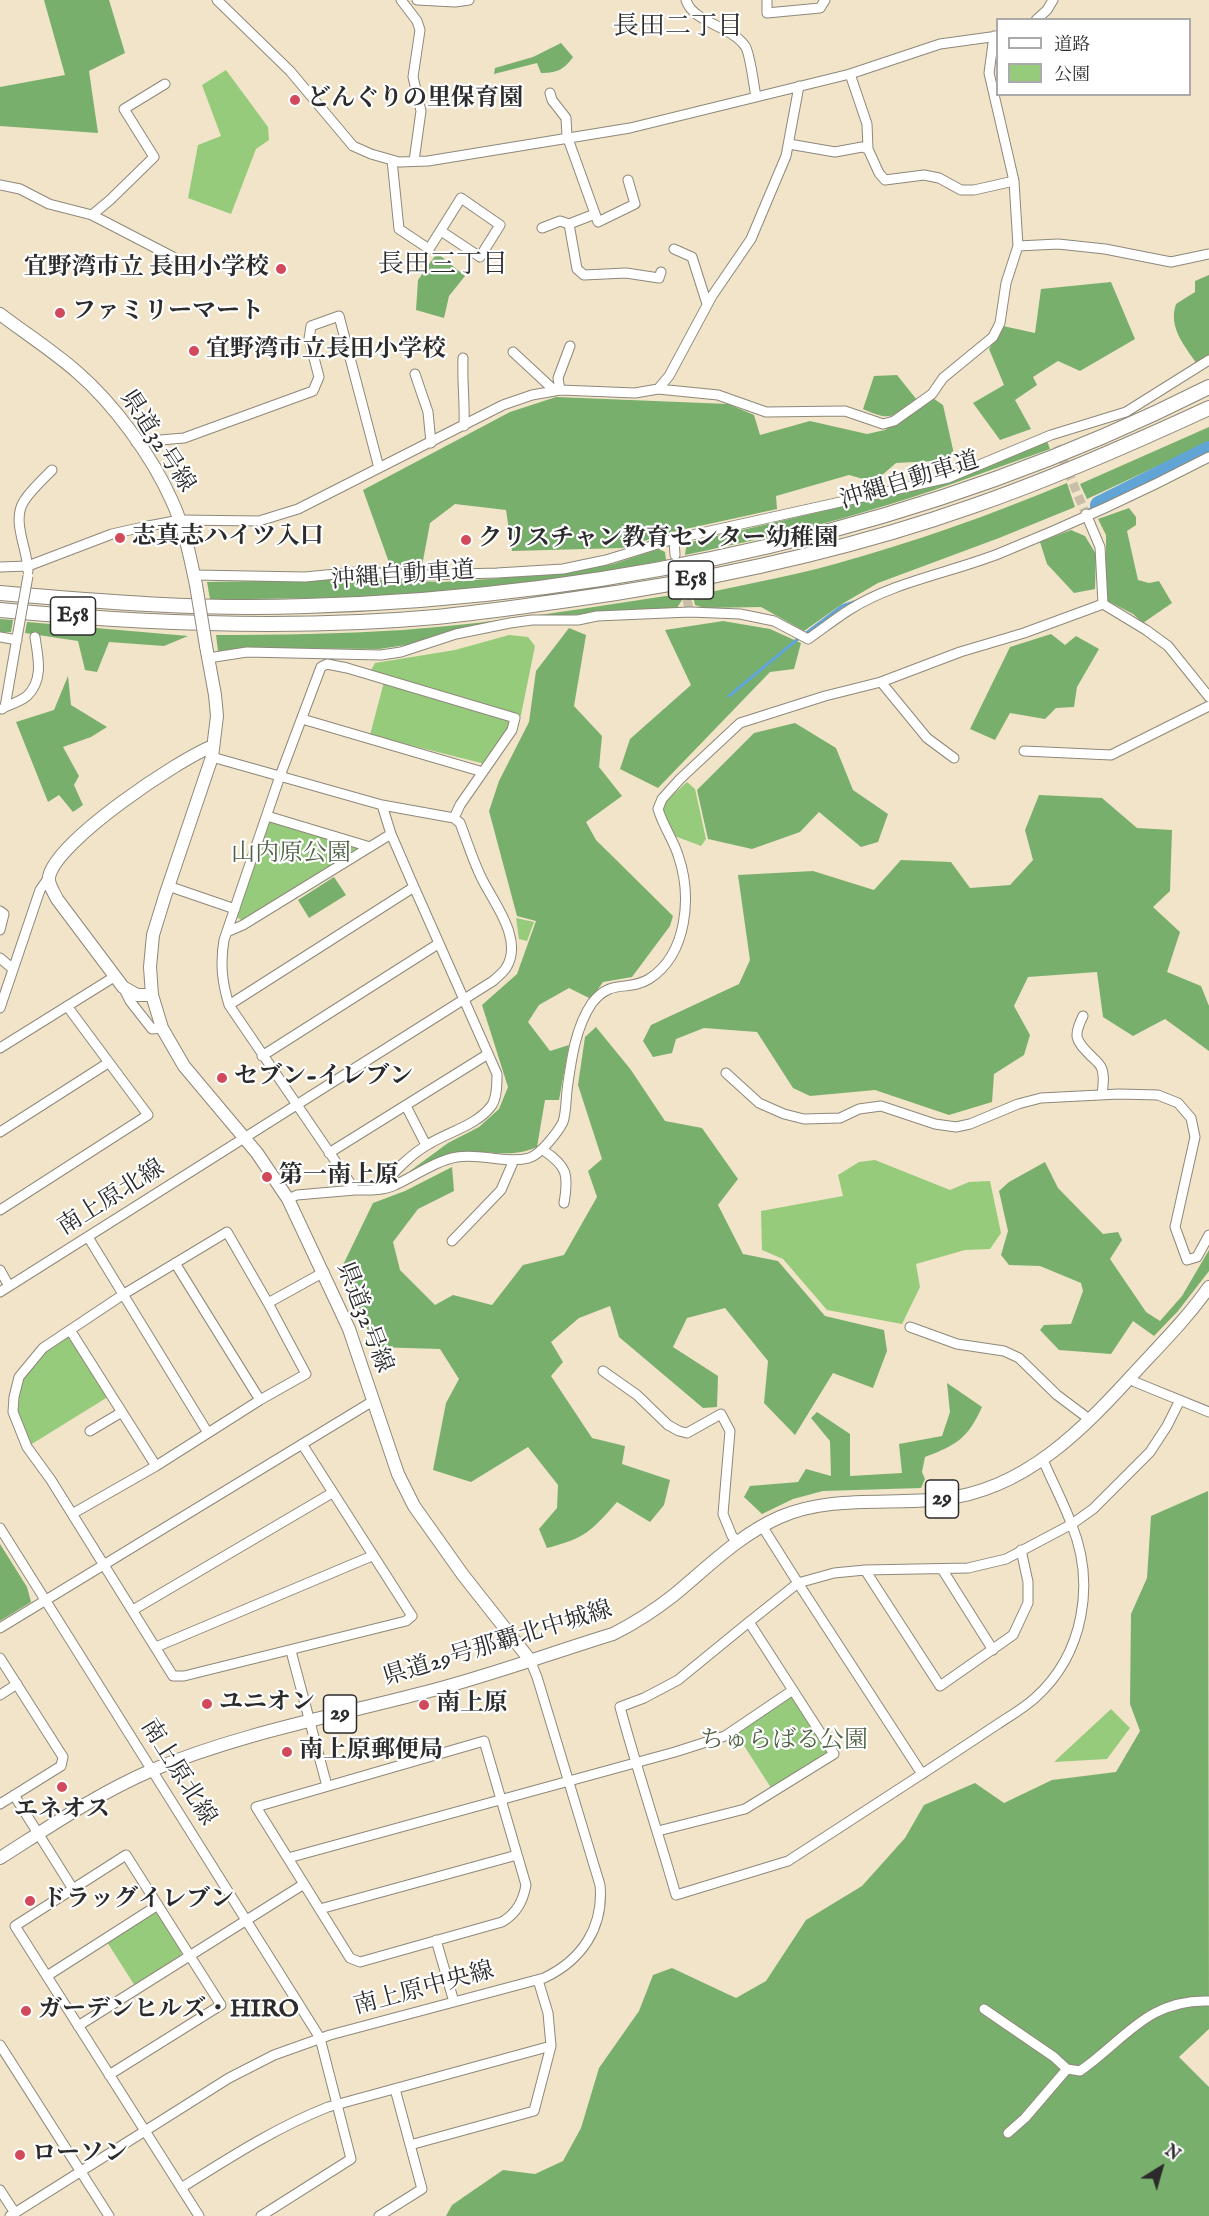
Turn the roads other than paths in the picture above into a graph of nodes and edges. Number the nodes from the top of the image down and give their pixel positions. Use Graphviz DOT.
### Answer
graph roads {
  1 [pos="217,0"];
  2 [pos="401,0"];
  3 [pos="417,0"];
  4 [pos="469,0"];
  5 [pos="686,0"];
  6 [pos="767,0"];
  7 [pos="825,0"];
  8 [pos="1053,0"];
  9 [pos="1038,18"];
  10 [pos="995,36"];
  11 [pos="850,74"];
  12 [pos="165,84"];
  13 [pos="799,86"];
  14 [pos="550,93"];
  15 [pos="756,97"];
  16 [pos="567,136"];
  17 [pos="789,144"];
  18 [pos="868,149"];
  19 [pos="392,160"];
  20 [pos="414,161"];
  21 [pos="628,180"];
  22 [pos="1014,181"];
  23 [pos="0,185"];
  24 [pos="595,213"];
  25 [pos="92,215"];
  26 [pos="569,224"];
  27 [pos="543,228"];
  28 [pos="441,231"];
  29 [pos="1018,246"];
  30 [pos="674,249"];
  31 [pos="1209,254"];
  32 [pos="173,257"];
  33 [pos="661,272"];
  34 [pos="707,304"];
  35 [pos="0,314"];
  36 [pos="570,346"];
  37 [pos="513,352"];
  38 [pos="463,358"];
  39 [pos="1209,360"];
  40 [pos="415,374"];
  41 [pos="1209,387"];
  42 [pos="658,389"];
  43 [pos="557,390"];
  44 [pos="1209,408"];
  45 [pos="464,426"];
  46 [pos="1051,435"];
  47 [pos="136,442"];
  48 [pos="431,443"];
  49 [pos="1057,446"];
  50 [pos="1209,457"];
  51 [pos="379,468"];
  52 [pos="52,470"];
  53 [pos="1087,515"];
  54 [pos="180,520"];
  55 [pos="674,539"];
  56 [pos="675,555"];
  57 [pos="0,567"];
  58 [pos="28,571"];
  59 [pos="195,580"];
  60 [pos="0,593"];
  61 [pos="1103,604"];
  62 [pos="0,610"];
  63 [pos="18,636"];
  64 [pos="0,637"];
  65 [pos="35,637"];
  66 [pos="207,652"];
  67 [pos="350,655"];
  68 [pos="347,668"];
  69 [pos="880,682"];
  70 [pos="1209,697"];
  71 [pos="1209,706"];
  72 [pos="3,709"];
  73 [pos="302,719"];
  74 [pos="212,751"];
  75 [pos="1024,751"];
  76 [pos="954,758"];
  77 [pos="483,772"];
  78 [pos="280,776"];
  79 [pos="382,805"];
  80 [pos="267,816"];
  81 [pos="454,818"];
  82 [pos="391,834"];
  83 [pos="370,847"];
  84 [pos="50,877"];
  85 [pos="168,886"];
  86 [pos="414,888"];
  87 [pos="235,909"];
  88 [pos="0,910"];
  89 [pos="0,930"];
  90 [pos="227,932"];
  91 [pos="438,944"];
  92 [pos="0,958"];
  93 [pos="13,969"];
  94 [pos="114,977"];
  95 [pos="123,987"];
  96 [pos="152,995"];
  97 [pos="464,998"];
  98 [pos="229,1005"];
  99 [pos="67,1006"];
  100 [pos="0,1008"];
  101 [pos="1083,1016"];
  102 [pos="162,1028"];
  103 [pos="0,1048"];
  104 [pos="488,1054"];
  105 [pos="262,1056"];
  106 [pos="108,1063"];
  107 [pos="726,1073"];
  108 [pos="1102,1095"];
  109 [pos="297,1106"];
  110 [pos="406,1106"];
  111 [pos="0,1132"];
  112 [pos="245,1139"];
  113 [pos="426,1145"];
  114 [pos="543,1149"];
  115 [pos="329,1153"];
  116 [pos="514,1160"];
  117 [pos="382,1188"];
  118 [pos="355,1190"];
  119 [pos="288,1199"];
  120 [pos="564,1203"];
  121 [pos="0,1210"];
  122 [pos="1209,1235"];
  123 [pos="88,1237"];
  124 [pos="452,1241"];
  125 [pos="175,1263"];
  126 [pos="0,1270"];
  127 [pos="324,1272"];
  128 [pos="9,1286"];
  129 [pos="1209,1287"];
  130 [pos="0,1293"];
  131 [pos="124,1294"];
  132 [pos="268,1303"];
  133 [pos="910,1328"];
  134 [pos="69,1330"];
  135 [pos="603,1371"];
  136 [pos="1130,1377"];
  137 [pos="260,1400"];
  138 [pos="1180,1400"];
  139 [pos="373,1401"];
  140 [pos="122,1412"];
  141 [pos="1209,1412"];
  142 [pos="1089,1419"];
  143 [pos="90,1431"];
  144 [pos="208,1433"];
  145 [pos="302,1444"];
  146 [pos="1043,1460"];
  147 [pos="156,1466"];
  148 [pos="332,1493"];
  149 [pos="72,1514"];
  150 [pos="1072,1524"];
  151 [pos="762,1526"];
  152 [pos="0,1528"];
  153 [pos="738,1542"];
  154 [pos="1021,1550"];
  155 [pos="372,1556"];
  156 [pos="102,1565"];
  157 [pos="942,1569"];
  158 [pos="866,1570"];
  159 [pos="798,1583"];
  160 [pos="45,1600"];
  161 [pos="133,1611"];
  162 [pos="749,1622"];
  163 [pos="0,1628"];
  164 [pos="156,1647"];
  165 [pos="993,1650"];
  166 [pos="291,1651"];
  167 [pos="0,1658"];
  168 [pos="530,1660"];
  169 [pos="17,1684"];
  170 [pos="794,1690"];
  171 [pos="0,1695"];
  172 [pos="309,1722"];
  173 [pos="635,1763"];
  174 [pos="151,1771"];
  175 [pos="922,1774"];
  176 [pos="568,1780"];
  177 [pos="327,1786"];
  178 [pos="14,1795"];
  179 [pos="501,1799"];
  180 [pos="0,1804"];
  181 [pos="658,1831"];
  182 [pos="39,1833"];
  183 [pos="517,1855"];
  184 [pos="0,1858"];
  185 [pos="288,1858"];
  186 [pos="304,1884"];
  187 [pos="73,1889"];
  188 [pos="158,1905"];
  189 [pos="320,1909"];
  190 [pos="245,1919"];
  191 [pos="436,1940"];
  192 [pos="189,1955"];
  193 [pos="47,1976"];
  194 [pos="538,1980"];
  195 [pos="1209,2001"];
  196 [pos="454,2002"];
  197 [pos="984,2009"];
  198 [pos="78,2026"];
  199 [pos="320,2038"];
  200 [pos="0,2045"];
  201 [pos="551,2046"];
  202 [pos="1067,2069"];
  203 [pos="109,2075"];
  204 [pos="395,2089"];
  205 [pos="338,2105"];
  206 [pos="144,2131"];
  207 [pos="1008,2133"];
  208 [pos="410,2145"];
  209 [pos="81,2172"];
  210 [pos="181,2188"];
  211 [pos="0,2190"];
  212 [pos="13,2215"];
  213 [pos="109,2216"];
  214 [pos="199,2216"];
  215 [pos="261,2216"];
  216 [pos="379,2216"];
  1 -- 19 [label="street"];
  2 -- 20 [label="street"];
  3 -- 4 [label="street"];
  5 -- 15 [label="street"];
  6 -- 7 [label="street"];
  8 -- 9 [label="street"];
  10 -- 11 [label="street"];
  10 -- 22 [label="street"];
  11 -- 13 [label="street"];
  11 -- 18 [label="street"];
  12 -- 25 [label="street"];
  13 -- 15 [label="street"];
  13 -- 17 [label="street"];
  14 -- 16 [label="street"];
  15 -- 16 [label="street"];
  16 -- 20 [label="street"];
  16 -- 24 [label="street"];
  17 -- 18 [label="street"];
  17 -- 34 [label="street"];
  18 -- 22 [label="street"];
  19 -- 20 [label="street"];
  19 -- 28 [label="street"];
  21 -- 24 [label="street"];
  22 -- 29 [label="street"];
  23 -- 25 [label="street"];
  24 -- 26 [label="street"];
  25 -- 32 [label="street"];
  26 -- 27 [label="street"];
  26 -- 33 [label="street"];
  28 -- 28 [label="street"];
  29 -- 31 [label="street"];
  29 -- 42 [label="street"];
  30 -- 34 [label="street"];
  34 -- 42 [label="street"];
  35 -- 47 [label="main road, 県道32号線"];
  36 -- 43 [label="street"];
  37 -- 43 [label="street"];
  38 -- 45 [label="street"];
  39 -- 46 [label="street"];
  40 -- 48 [label="street"];
  41 -- 60 [label="highway, 沖縄自動車道 / E58"];
  42 -- 43 [label="street"];
  43 -- 45 [label="street"];
  44 -- 62 [label="highway, 沖縄自動車道 / E58"];
  45 -- 48 [label="street"];
  46 -- 49 [label="street"];
  46 -- 55 [label="street"];
  47 -- 51 [label="street"];
  47 -- 54 [label="main road, 県道32号線"];
  48 -- 51 [label="street"];
  50 -- 53 [label="street"];
  51 -- 54 [label="street"];
  52 -- 58 [label="street"];
  53 -- 61 [label="street"];
  53 -- 67 [label="street"];
  54 -- 58 [label="street"];
  54 -- 59 [label="main road, 県道32号線"];
  55 -- 56 [label="street"];
  55 -- 59 [label="street"];
  57 -- 58 [label="street"];
  58 -- 63 [label="street, bridge"];
  59 -- 66 [label="main road, 県道32号線, bridge"];
  61 -- 69 [label="street"];
  61 -- 70 [label="street"];
  63 -- 64 [label="street"];
  63 -- 72 [label="street"];
  65 -- 72 [label="street"];
  66 -- 67 [label="street"];
  66 -- 74 [label="main road, 県道32号線"];
  67 -- 68 [label="street"];
  68 -- 73 [label="street"];
  68 -- 77 [label="street"];
  69 -- 76 [label="street"];
  69 -- 114 [label="street"];
  71 -- 75 [label="street"];
  73 -- 77 [label="street"];
  73 -- 78 [label="street"];
  74 -- 78 [label="street"];
  74 -- 84 [label="main road"];
  74 -- 85 [label="main road, 県道32号線"];
  77 -- 81 [label="street"];
  78 -- 79 [label="street"];
  78 -- 80 [label="street"];
  79 -- 81 [label="street"];
  79 -- 82 [label="street"];
  80 -- 83 [label="street"];
  80 -- 87 [label="street"];
  81 -- 97 [label="street, 南上原北線"];
  82 -- 83 [label="street"];
  82 -- 86 [label="street"];
  83 -- 90 [label="street"];
  84 -- 93 [label="street"];
  84 -- 94 [label="main road"];
  85 -- 87 [label="street"];
  85 -- 96 [label="main road, 県道32号線"];
  86 -- 91 [label="street"];
  86 -- 98 [label="street"];
  87 -- 90 [label="street"];
  88 -- 89 [label="street"];
  90 -- 98 [label="street"];
  91 -- 97 [label="street"];
  91 -- 105 [label="street"];
  92 -- 93 [label="street"];
  93 -- 100 [label="street"];
  94 -- 95 [label="main road"];
  94 -- 99 [label="street"];
  95 -- 96 [label="main road"];
  95 -- 102 [label="street"];
  96 -- 102 [label="main road, 県道32号線"];
  97 -- 104 [label="street"];
  97 -- 109 [label="street, 南上原北線"];
  98 -- 105 [label="street"];
  99 -- 103 [label="street"];
  99 -- 106 [label="street"];
  101 -- 108 [label="street"];
  102 -- 112 [label="main road, 県道32号線"];
  104 -- 110 [label="street"];
  104 -- 113 [label="street"];
  105 -- 109 [label="street"];
  106 -- 111 [label="street"];
  106 -- 121 [label="street"];
  107 -- 108 [label="street"];
  108 -- 122 [label="street"];
  109 -- 112 [label="street, 南上原北線"];
  109 -- 115 [label="street"];
  110 -- 113 [label="street"];
  110 -- 115 [label="street"];
  112 -- 119 [label="main road, 県道32号線"];
  112 -- 123 [label="street, 南上原北線"];
  113 -- 117 [label="street"];
  114 -- 116 [label="street"];
  114 -- 120 [label="street"];
  115 -- 118 [label="street"];
  116 -- 117 [label="street"];
  116 -- 124 [label="street"];
  117 -- 118 [label="street"];
  118 -- 119 [label="street"];
  119 -- 127 [label="main road, 県道32号線"];
  123 -- 128 [label="street, 南上原北線"];
  123 -- 131 [label="street"];
  125 -- 131 [label="street"];
  125 -- 132 [label="street"];
  125 -- 137 [label="street"];
  126 -- 128 [label="street"];
  127 -- 132 [label="street"];
  127 -- 139 [label="main road, 県道32号線"];
  128 -- 130 [label="street, 南上原北線"];
  129 -- 136 [label="main road, 県道29号那覇北中城線 / 29"];
  131 -- 134 [label="street"];
  131 -- 144 [label="street"];
  132 -- 137 [label="street"];
  133 -- 142 [label="street"];
  134 -- 140 [label="street"];
  134 -- 149 [label="street"];
  135 -- 153 [label="street"];
  136 -- 138 [label="street"];
  136 -- 142 [label="main road, 県道29号那覇北中城線 / 29"];
  137 -- 144 [label="street"];
  138 -- 141 [label="street"];
  138 -- 150 [label="street"];
  139 -- 145 [label="street"];
  139 -- 168 [label="main road, 県道32号線"];
  140 -- 143 [label="street"];
  140 -- 147 [label="street"];
  142 -- 146 [label="main road, 県道29号那覇北中城線 / 29"];
  144 -- 147 [label="street"];
  145 -- 148 [label="street"];
  145 -- 156 [label="street"];
  146 -- 150 [label="street"];
  146 -- 151 [label="main road, 県道29号那覇北中城線 / 29"];
  147 -- 149 [label="street"];
  148 -- 155 [label="street"];
  148 -- 161 [label="street"];
  149 -- 156 [label="street"];
  150 -- 154 [label="street"];
  150 -- 175 [label="street"];
  151 -- 153 [label="main road, 県道29号那覇北中城線 / 29"];
  151 -- 159 [label="street"];
  152 -- 160 [label="street, 南上原北線"];
  153 -- 168 [label="main road, 県道29号那覇北中城線 / 29"];
  154 -- 157 [label="street"];
  154 -- 165 [label="street"];
  155 -- 164 [label="street"];
  155 -- 166 [label="street"];
  156 -- 160 [label="street"];
  156 -- 161 [label="street"];
  157 -- 158 [label="street"];
  157 -- 165 [label="street"];
  158 -- 159 [label="street"];
  158 -- 165 [label="street"];
  159 -- 162 [label="street"];
  159 -- 175 [label="street"];
  160 -- 163 [label="street"];
  160 -- 174 [label="street, 南上原北線"];
  161 -- 164 [label="street"];
  162 -- 170 [label="street"];
  162 -- 173 [label="street"];
  164 -- 166 [label="street"];
  166 -- 172 [label="street"];
  167 -- 169 [label="street"];
  168 -- 172 [label="main road, 県道29号那覇北中城線 / 29"];
  168 -- 176 [label="street, 南上原中央線"];
  169 -- 171 [label="street"];
  169 -- 178 [label="street"];
  170 -- 173 [label="street"];
  170 -- 181 [label="street"];
  172 -- 174 [label="main road, 県道29号那覇北中城線 / 29"];
  172 -- 177 [label="street"];
  173 -- 176 [label="street"];
  173 -- 181 [label="street"];
  174 -- 182 [label="main road, 県道29号那覇北中城線 / 29"];
  174 -- 190 [label="street, 南上原北線"];
  175 -- 181 [label="street"];
  176 -- 179 [label="street"];
  176 -- 194 [label="street, 南上原中央線"];
  177 -- 179 [label="street"];
  177 -- 185 [label="street"];
  178 -- 180 [label="street"];
  178 -- 182 [label="street"];
  179 -- 183 [label="street"];
  179 -- 185 [label="street"];
  182 -- 184 [label="main road, 県道29号那覇北中城線 / 29"];
  182 -- 187 [label="street"];
  183 -- 189 [label="street"];
  183 -- 191 [label="street"];
  185 -- 186 [label="street"];
  186 -- 189 [label="street"];
  186 -- 190 [label="street"];
  187 -- 188 [label="street"];
  187 -- 193 [label="street"];
  188 -- 192 [label="street"];
  188 -- 193 [label="street"];
  189 -- 191 [label="street"];
  190 -- 192 [label="street"];
  190 -- 199 [label="street, 南上原北線"];
  191 -- 196 [label="street"];
  192 -- 198 [label="street"];
  192 -- 203 [label="street"];
  193 -- 198 [label="street"];
  194 -- 196 [label="street, 南上原中央線"];
  194 -- 201 [label="street"];
  195 -- 202 [label="street"];
  196 -- 199 [label="street, 南上原中央線"];
  197 -- 202 [label="street"];
  198 -- 203 [label="street"];
  199 -- 205 [label="street, 南上原北線"];
  199 -- 206 [label="street, 南上原中央線"];
  200 -- 209 [label="street"];
  201 -- 204 [label="street"];
  201 -- 208 [label="street"];
  202 -- 207 [label="street"];
  203 -- 206 [label="street"];
  204 -- 205 [label="street"];
  204 -- 208 [label="street"];
  205 -- 210 [label="street"];
  205 -- 215 [label="street, 南上原北線"];
  206 -- 209 [label="street, 南上原中央線"];
  206 -- 210 [label="street"];
  208 -- 216 [label="street"];
  209 -- 212 [label="street, 南上原中央線"];
  209 -- 213 [label="street"];
  210 -- 214 [label="street"];
  211 -- 212 [label="street"];
}
